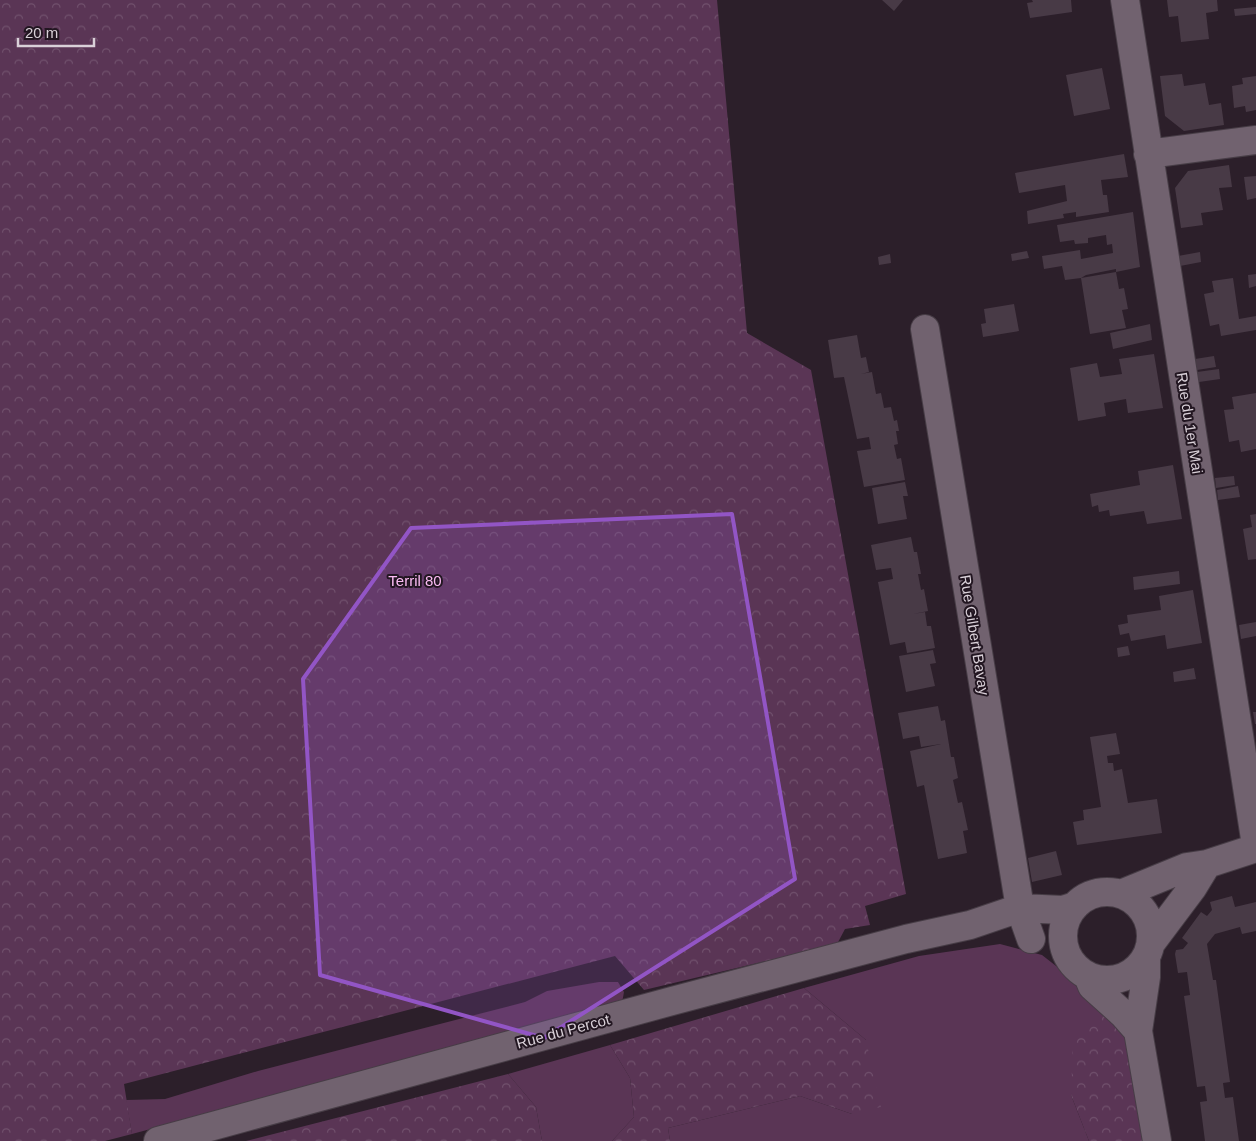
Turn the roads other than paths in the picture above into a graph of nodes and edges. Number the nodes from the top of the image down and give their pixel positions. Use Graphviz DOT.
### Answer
graph roads {
  1 [pos="1125,0"];
  2 [pos="1256,140"];
  3 [pos="1148,154"];
  4 [pos="925,329"];
  5 [pos="1256,847"];
  6 [pos="1207,864"];
  7 [pos="1121,894"];
  8 [pos="1076,906"];
  9 [pos="1020,908"];
  10 [pos="970,926"];
  11 [pos="1030,939"];
  12 [pos="1149,950"];
  13 [pos="1079,968"];
  14 [pos="1138,1031"];
  15 [pos="158,1141"];
  16 [pos="1157,1141"];
  1 -- 3 [label="street, Rue du 1er Mai"];
  2 -- 3 [label="street"];
  3 -- 5 [label="street, Rue du 1er Mai"];
  4 -- 9 [label="street, Rue Gilbert Bavay"];
  5 -- 6 [label="street"];
  6 -- 7 [label="street"];
  6 -- 12 [label="street"];
  7 -- 8 [label="street"];
  7 -- 12 [label="street"];
  8 -- 9 [label="street, Rue du Percot"];
  8 -- 13 [label="street"];
  9 -- 10 [label="street, Rue du Percot"];
  9 -- 11 [label="street, Rue Gilbert Bavay"];
  10 -- 11 [label="street, Rue du Percot"];
  10 -- 15 [label="street, Rue du Percot"];
  11 -- 13 [label="street, Rue du Percot"];
  12 -- 13 [label="street"];
  12 -- 14 [label="street"];
  13 -- 14 [label="street"];
  14 -- 16 [label="street"];
}
